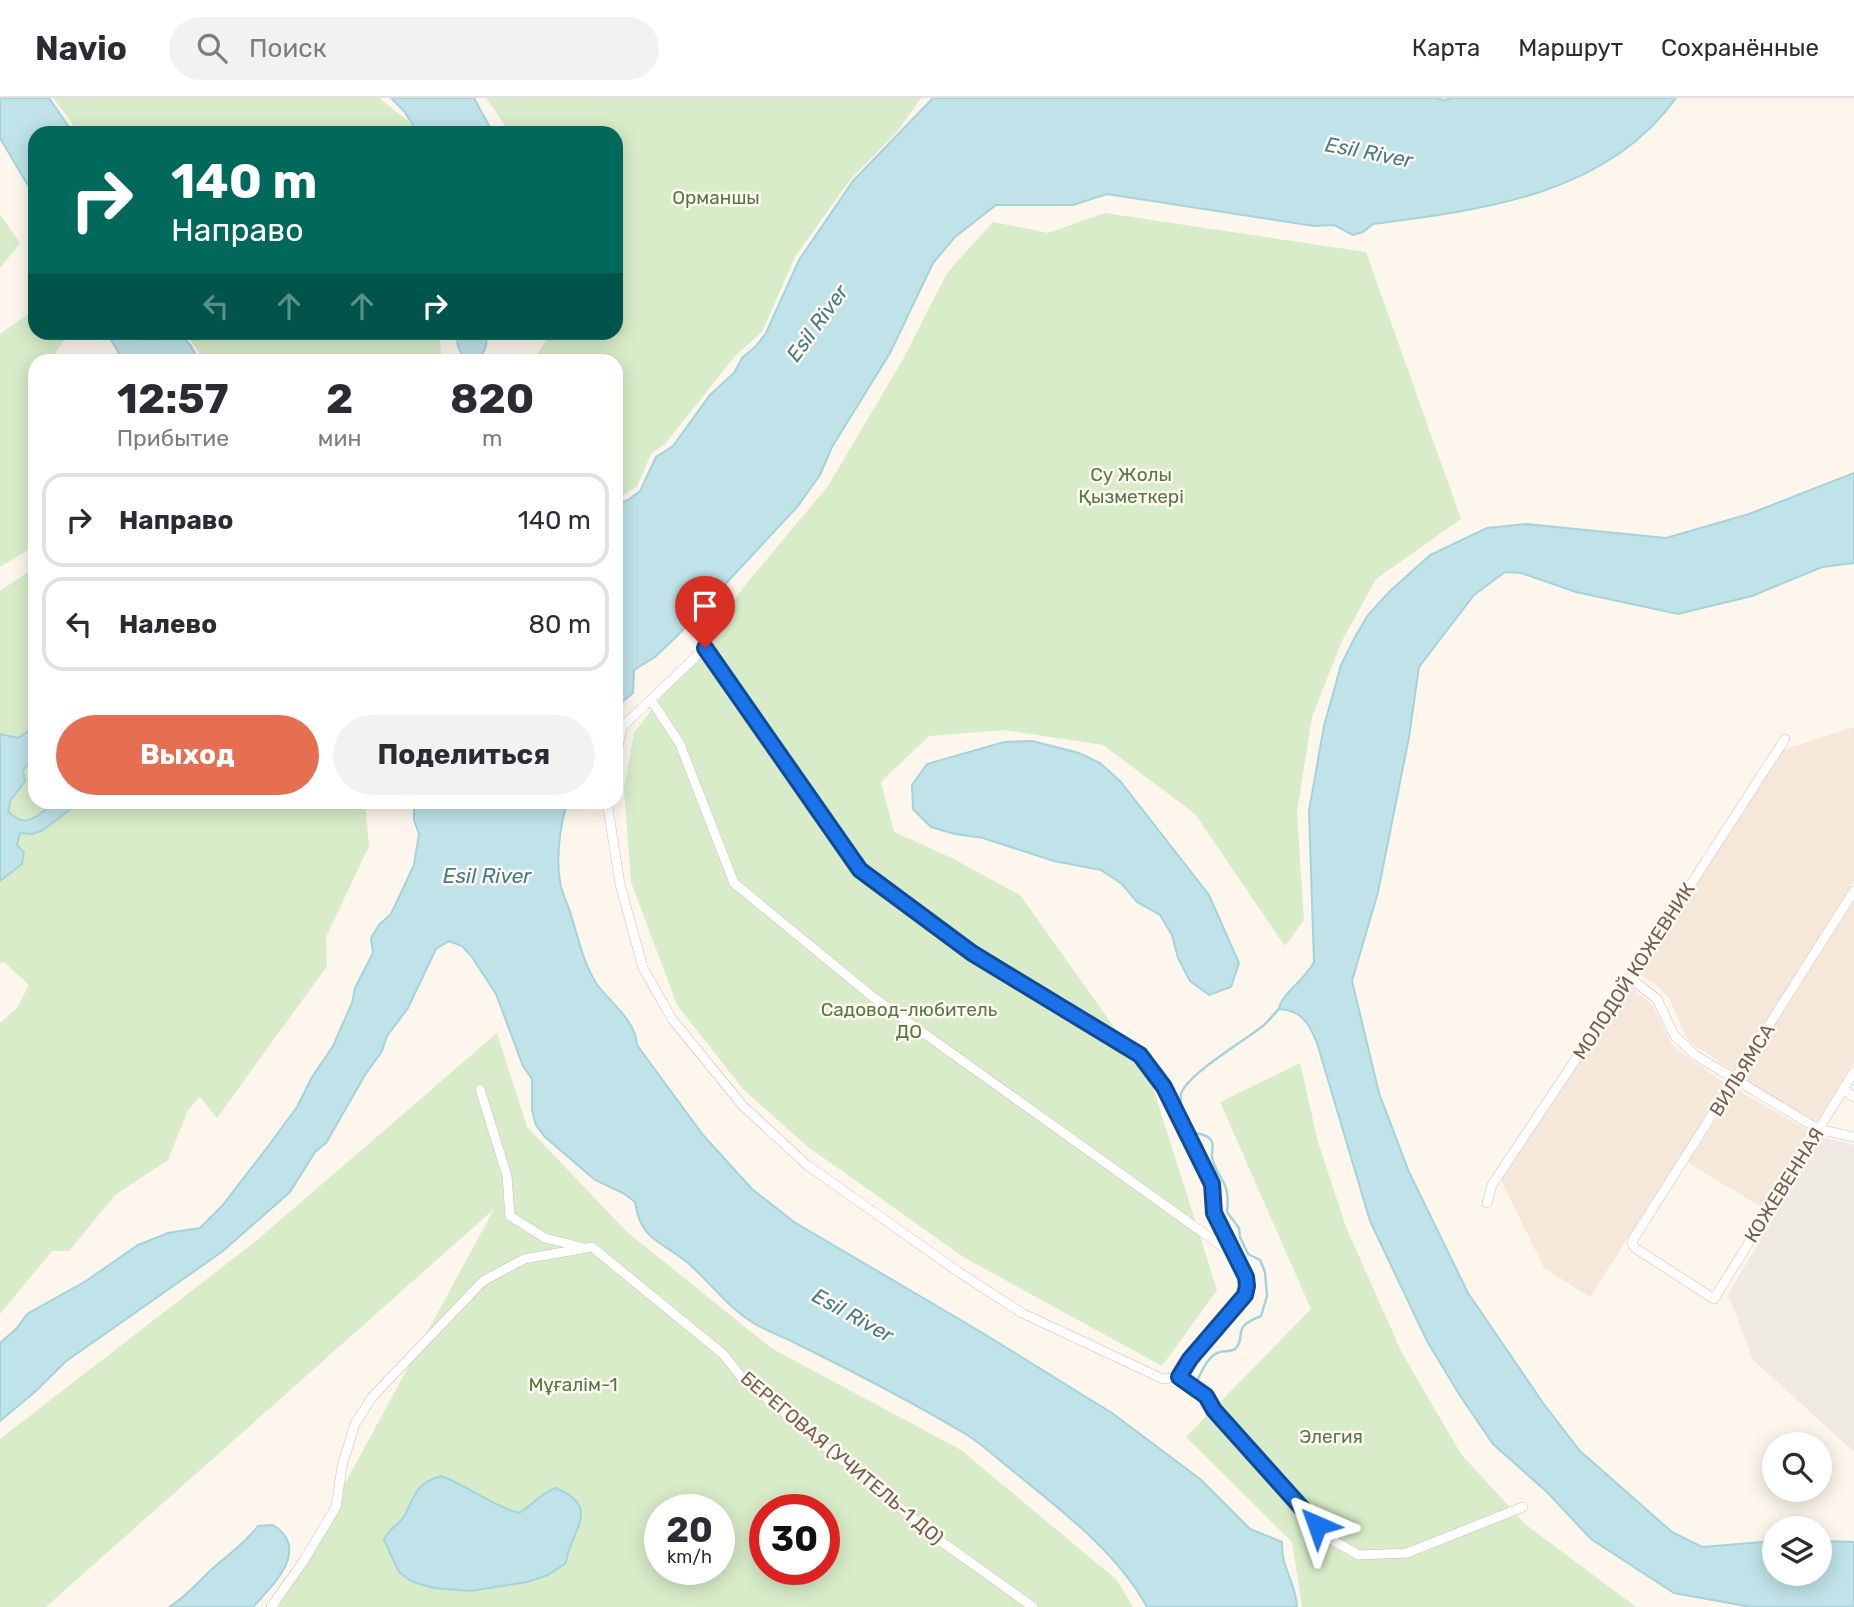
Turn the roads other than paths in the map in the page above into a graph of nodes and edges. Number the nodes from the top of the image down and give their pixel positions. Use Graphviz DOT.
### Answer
graph roads {
  1 [pos="651,700"];
  2 [pos="623,726"];
  3 [pos="1785,739"];
  4 [pos="608,809"];
  5 [pos="1854,891"];
  6 [pos="1630,978"];
  7 [pos="1854,1072"];
  8 [pos="1735,1081"];
  9 [pos="480,1089"];
  10 [pos="1843,1089"];
  11 [pos="1854,1097"];
  12 [pos="1818,1129"];
  13 [pos="1854,1138"];
  14 [pos="1488,1203"];
  15 [pos="589,1248"];
  16 [pos="1234,1255"];
  17 [pos="1714,1299"];
  18 [pos="1179,1377"];
  19 [pos="1523,1507"];
  20 [pos="271,1607"];
  21 [pos="1033,1607"];
  1 -- 2 [label="street"];
  1 -- 16 [label="street"];
  1 -- 16 [label="street"];
  3 -- 6 [label="street, МОЛОДОЙ КОЖЕВНИК"];
  4 -- 18 [label="street"];
  5 -- 8 [label="street, ВИЛЬЯМСА"];
  6 -- 8 [label="street"];
  6 -- 14 [label="street, МОЛОДОЙ КОЖЕВНИК"];
  7 -- 10 [label="street, КОЖЕВЕННАЯ"];
  8 -- 12 [label="street"];
  8 -- 17 [label="street, ВИЛЬЯМСА"];
  9 -- 15 [label="street"];
  10 -- 11 [label="street"];
  10 -- 12 [label="street, КОЖЕВЕННАЯ"];
  12 -- 13 [label="street"];
  12 -- 17 [label="street, КОЖЕВЕННАЯ"];
  15 -- 20 [label="street"];
  15 -- 21 [label="street, БЕРЕГОВАЯ (УЧИТЕЛЬ-1 ДО)"];
  16 -- 18 [label="street"];
  18 -- 19 [label="street"];
}
